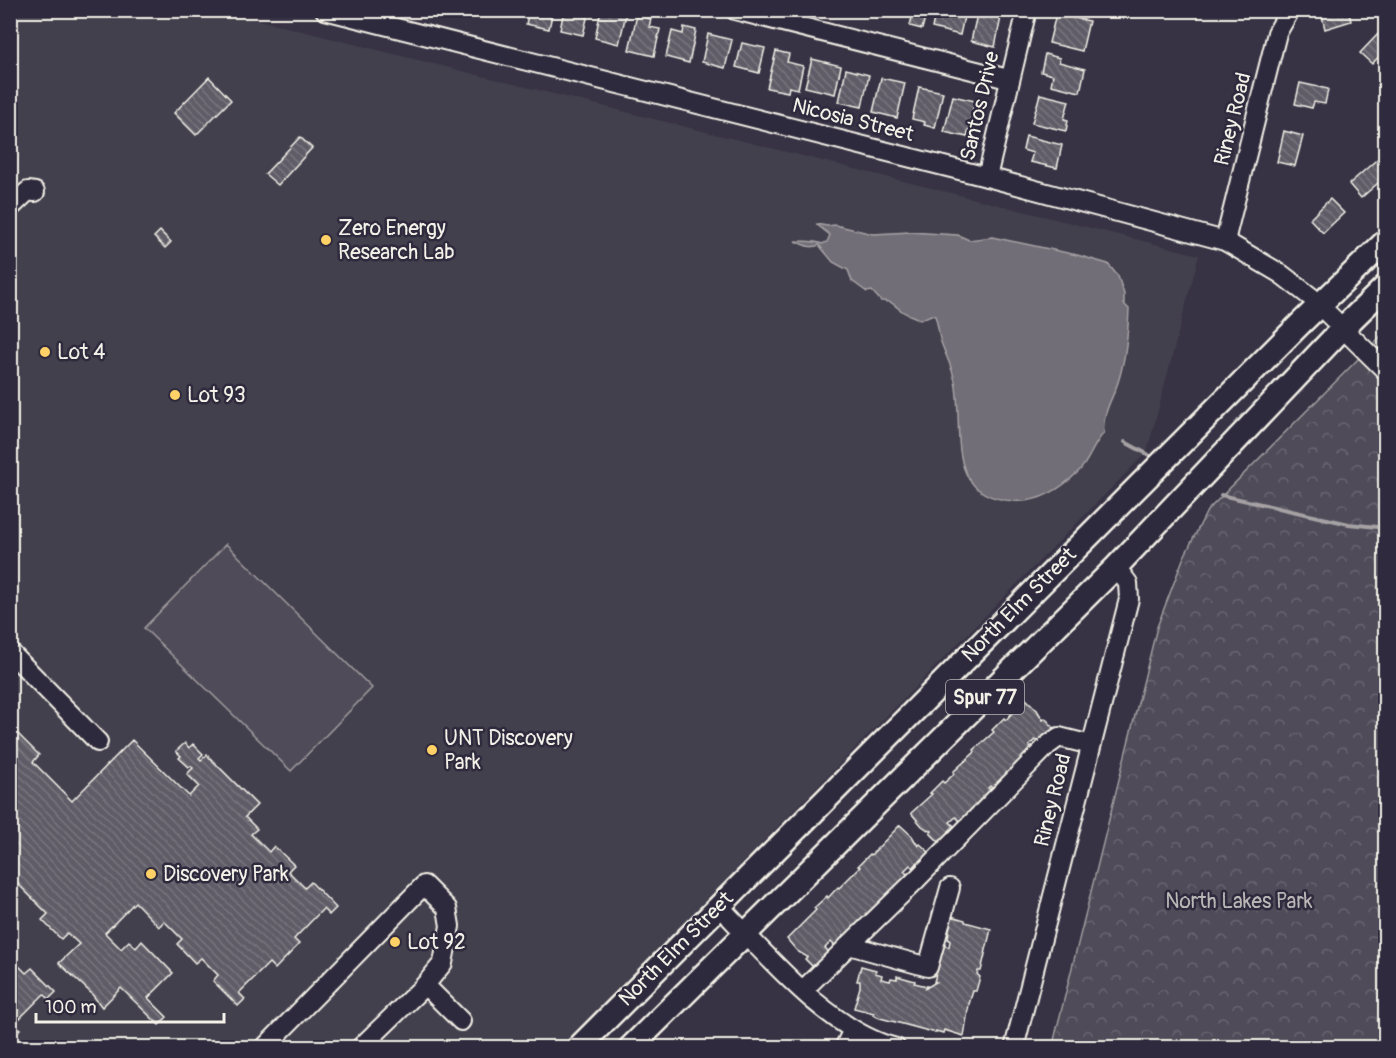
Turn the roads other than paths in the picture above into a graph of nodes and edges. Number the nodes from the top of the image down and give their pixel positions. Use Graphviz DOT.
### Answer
graph roads {
  1 [pos="325,10"];
  2 [pos="735,10"];
  3 [pos="1026,10"];
  4 [pos="1290,10"];
  5 [pos="353,14"];
  6 [pos="1008,80"];
  7 [pos="987,177"];
  8 [pos="35,192"];
  9 [pos="10,208"];
  10 [pos="1225,241"];
  11 [pos="1386,241"];
  12 [pos="1386,286"];
  13 [pos="1319,306"];
  14 [pos="1342,329"];
  15 [pos="1386,371"];
  16 [pos="1116,567"];
  17 [pos="10,652"];
  18 [pos="98,742"];
  19 [pos="1090,745"];
  20 [pos="950,888"];
  21 [pos="719,906"];
  22 [pos="745,933"];
  23 [pos="849,945"];
  24 [pos="425,984"];
  25 [pos="803,990"];
  26 [pos="461,1021"];
  27 [pos="853,1030"];
  28 [pos="264,1047"];
  29 [pos="360,1047"];
  30 [pos="579,1047"];
  31 [pos="630,1047"];
  32 [pos="844,1047"];
  33 [pos="896,1047"];
  34 [pos="1014,1047"];
  1 -- 5 [label="street, Nicosia Street"];
  2 -- 6 [label="street"];
  3 -- 6 [label="street, Santos Drive"];
  4 -- 10 [label="street, Riney Road"];
  5 -- 7 [label="street, Nicosia Street"];
  6 -- 7 [label="street, Santos Drive"];
  7 -- 10 [label="street, Nicosia Street"];
  8 -- 9 [label="street"];
  10 -- 13 [label="street, Nicosia Street"];
  11 -- 13 [label="main road, North Elm Street / Spur 77"];
  12 -- 14 [label="main road, North Elm Street / Spur 77"];
  13 -- 14 [label="street, Nicosia Street"];
  13 -- 21 [label="main road, North Elm Street / Spur 77"];
  14 -- 15 [label="street, Nicosia Street"];
  14 -- 16 [label="main road, North Elm Street / Spur 77"];
  16 -- 19 [label="street, Riney Road"];
  16 -- 22 [label="main road, North Elm Street / Spur 77"];
  17 -- 18 [label="street"];
  19 -- 23 [label="street"];
  19 -- 34 [label="street, Riney Road"];
  20 -- 23 [label="street"];
  21 -- 22 [label="street"];
  21 -- 30 [label="main road, North Elm Street / Spur 77"];
  22 -- 25 [label="street"];
  22 -- 31 [label="main road, North Elm Street / Spur 77"];
  23 -- 25 [label="street"];
  24 -- 26 [label="street"];
  24 -- 28 [label="street"];
  24 -- 29 [label="street"];
  25 -- 27 [label="street"];
  27 -- 32 [label="street"];
  27 -- 33 [label="street"];
}
